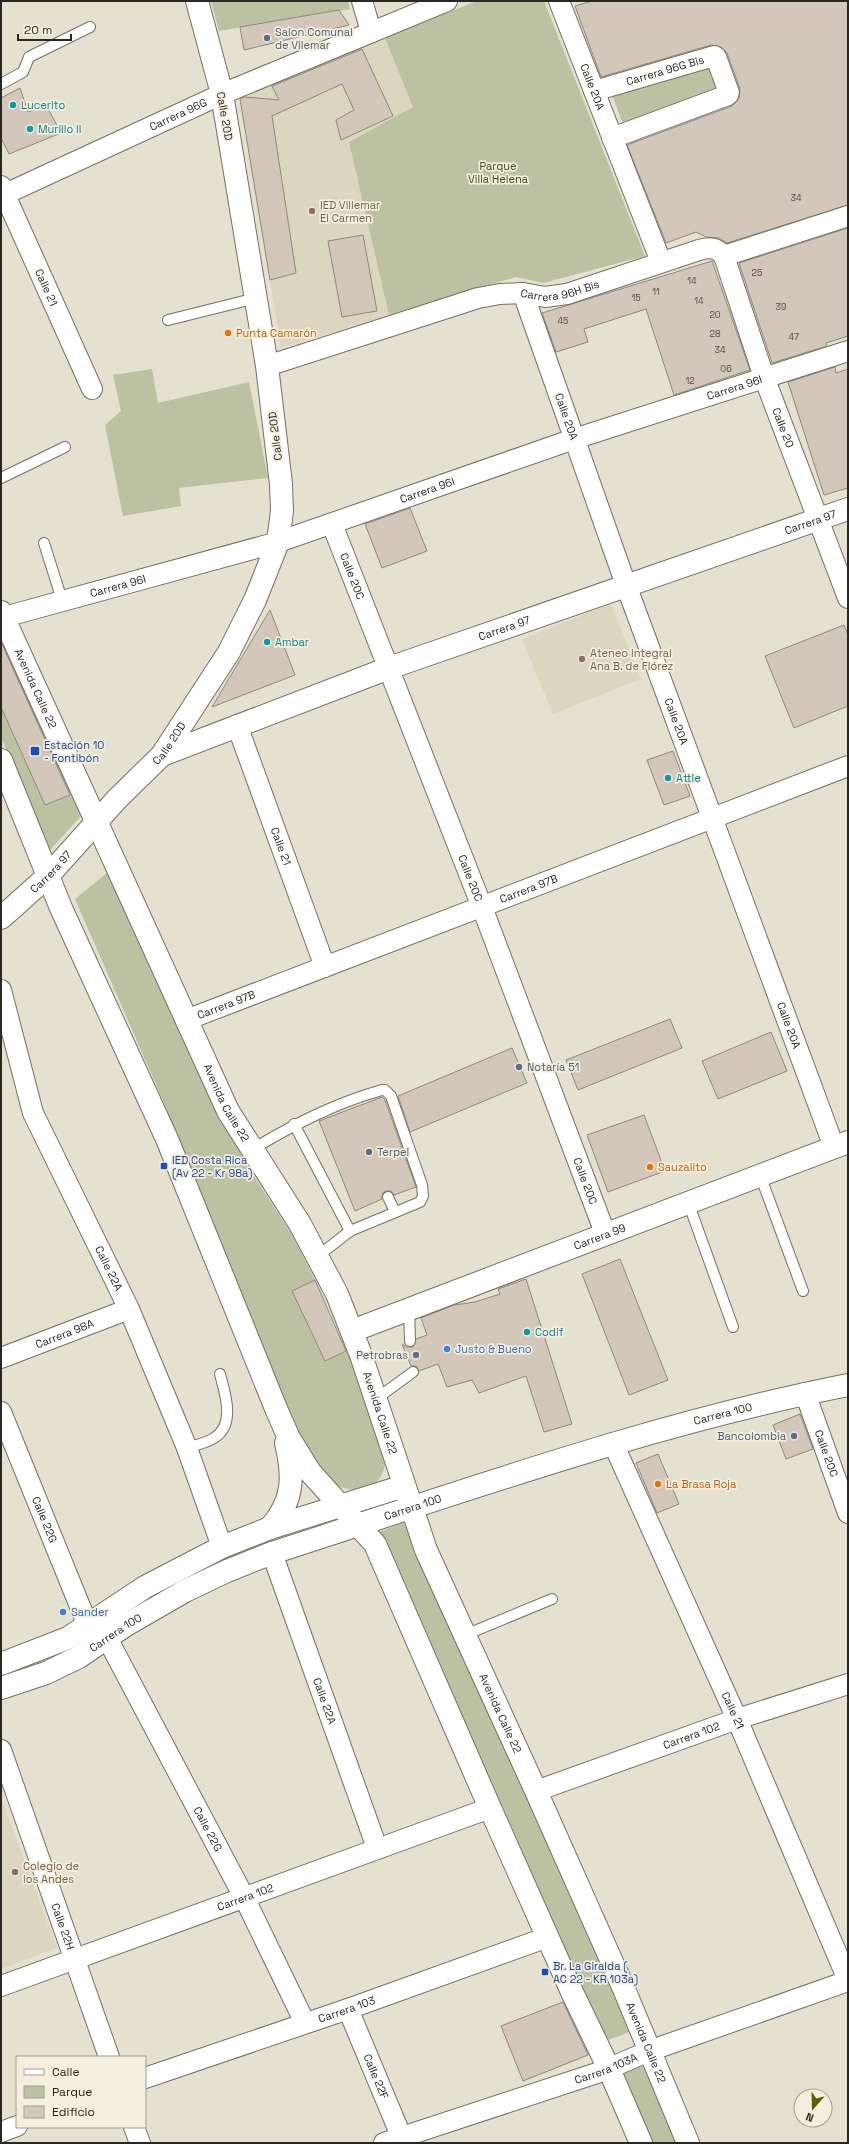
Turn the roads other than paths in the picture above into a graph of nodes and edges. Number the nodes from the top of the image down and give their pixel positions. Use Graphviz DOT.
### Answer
graph roads {
  1 [pos="197,1"];
  2 [pos="362,1"];
  3 [pos="446,1"];
  4 [pos="559,1"];
  5 [pos="90,27"];
  6 [pos="370,31"];
  7 [pos="1,84"];
  8 [pos="594,91"];
  9 [pos="222,94"];
  10 [pos="612,138"];
  11 [pos="2,192"];
  12 [pos="848,216"];
  13 [pos="724,256"];
  14 [pos="661,262"];
  15 [pos="523,293"];
  16 [pos="256,298"];
  17 [pos="168,320"];
  18 [pos="848,351"];
  19 [pos="267,366"];
  20 [pos="764,377"];
  21 [pos="92,389"];
  22 [pos="574,439"];
  23 [pos="65,447"];
  24 [pos="1,478"];
  25 [pos="848,509"];
  26 [pos="816,518"];
  27 [pos="332,524"];
  28 [pos="278,542"];
  29 [pos="44,544"];
  30 [pos="626,585"];
  31 [pos="848,598"];
  32 [pos="62,600"];
  33 [pos="2,614"];
  34 [pos="389,668"];
  35 [pos="237,725"];
  36 [pos="162,755"];
  37 [pos="1,760"];
  38 [pos="848,766"];
  39 [pos="713,817"];
  40 [pos="97,822"];
  41 [pos="48,876"];
  42 [pos="482,907"];
  43 [pos="1,918"];
  44 [pos="325,967"];
  45 [pos="1,990"];
  46 [pos="186,1020"];
  47 [pos="294,1124"];
  48 [pos="841,1144"];
  49 [pos="251,1150"];
  50 [pos="760,1175"];
  51 [pos="388,1197"];
  52 [pos="688,1202"];
  53 [pos="395,1212"];
  54 [pos="350,1231"];
  55 [pos="605,1233"];
  56 [pos="318,1256"];
  57 [pos="803,1291"];
  58 [pos="409,1308"];
  59 [pos="129,1309"];
  60 [pos="733,1328"];
  61 [pos="352,1330"];
  62 [pos="410,1341"];
  63 [pos="1,1358"];
  64 [pos="413,1372"];
  65 [pos="220,1374"];
  66 [pos="848,1385"];
  67 [pos="805,1393"];
  68 [pos="376,1399"];
  69 [pos="277,1411"];
  70 [pos="1,1412"];
  71 [pos="613,1443"];
  72 [pos="187,1448"];
  73 [pos="404,1486"];
  74 [pos="341,1506"];
  75 [pos="412,1508"];
  76 [pos="848,1513"];
  77 [pos="359,1525"];
  78 [pos="270,1528"];
  79 [pos="222,1547"];
  80 [pos="272,1553"];
  81 [pos="552,1599"];
  82 [pos="88,1626"];
  83 [pos="465,1635"];
  84 [pos="106,1638"];
  85 [pos="1,1664"];
  86 [pos="848,1684"];
  87 [pos="1,1688"];
  88 [pos="737,1720"];
  89 [pos="1,1750"];
  90 [pos="536,1791"];
  91 [pos="490,1808"];
  92 [pos="377,1848"];
  93 [pos="244,1898"];
  94 [pos="548,1937"];
  95 [pos="75,1960"];
  96 [pos="848,1980"];
  97 [pos="1,1986"];
  98 [pos="348,2009"];
  99 [pos="305,2023"];
  100 [pos="649,2052"];
  101 [pos="109,2056"];
  102 [pos="609,2069"];
  103 [pos="146,2078"];
  104 [pos="16,2126"];
  105 [pos="134,2128"];
  106 [pos="1,2132"];
  107 [pos="397,2141"];
  108 [pos="140,2143"];
  109 [pos="641,2143"];
  110 [pos="688,2143"];
  1 -- 9 [label="main road, Calle 20D"];
  2 -- 6 [label="street"];
  3 -- 6 [label="street, Carrera 96G"];
  4 -- 8 [label="street, Calle 20A"];
  5 -- 7 [label="lane"];
  6 -- 9 [label="street, Carrera 96G"];
  8 -- 10 [label="street, Calle 20A"];
  8 -- 10 [label="street, Carrera 96G Bis"];
  9 -- 11 [label="street, Carrera 96G"];
  9 -- 16 [label="main road, Calle 20D"];
  10 -- 14 [label="street, Calle 20A"];
  11 -- 21 [label="street, Calle 21"];
  12 -- 13 [label="street"];
  13 -- 14 [label="street, Carrera 96H Bis"];
  13 -- 20 [label="street, Calle 20"];
  14 -- 15 [label="street, Carrera 96H Bis"];
  15 -- 19 [label="street, Carrera 96H Bis"];
  15 -- 22 [label="street, Calle 20A"];
  16 -- 17 [label="lane"];
  16 -- 19 [label="main road, Calle 20D"];
  18 -- 20 [label="street, Carrera 96I"];
  19 -- 28 [label="main road, Calle 20D"];
  20 -- 22 [label="street, Carrera 96I"];
  20 -- 26 [label="street, Calle 20"];
  22 -- 27 [label="street, Carrera 96I"];
  22 -- 30 [label="street, Calle 20A"];
  23 -- 24 [label="lane"];
  25 -- 26 [label="main road, Carrera 97"];
  26 -- 30 [label="main road, Carrera 97"];
  26 -- 31 [label="street, Calle 20"];
  27 -- 28 [label="street, Carrera 96I"];
  27 -- 34 [label="street, Calle 20C"];
  28 -- 32 [label="street, Carrera 96I"];
  28 -- 36 [label="main road, Calle 20D"];
  29 -- 32 [label="lane"];
  30 -- 34 [label="main road, Carrera 97"];
  30 -- 39 [label="street, Calle 20A"];
  32 -- 33 [label="street, Carrera 96I"];
  33 -- 40 [label="main road, Avenida Calle 22"];
  34 -- 35 [label="main road, Carrera 97"];
  34 -- 42 [label="street, Calle 20C"];
  35 -- 36 [label="main road, Carrera 97"];
  35 -- 44 [label="street, Calle 21"];
  36 -- 40 [label="main road, Calle 20D"];
  37 -- 41 [label="main road"];
  38 -- 39 [label="street, Carrera 97B"];
  39 -- 42 [label="street, Carrera 97B"];
  39 -- 48 [label="street, Calle 20A"];
  40 -- 41 [label="main road, Carrera 97"];
  40 -- 46 [label="main road, Avenida Calle 22"];
  41 -- 43 [label="main road, Carrera 97"];
  41 -- 69 [label="main road"];
  42 -- 44 [label="street, Carrera 97B"];
  42 -- 55 [label="street, Calle 20C"];
  44 -- 46 [label="street, Carrera 97B"];
  45 -- 59 [label="street, Calle 22A"];
  46 -- 49 [label="main road, Avenida Calle 22"];
  47 -- 49 [label="lane"];
  47 -- 53 [label="lane"];
  47 -- 54 [label="lane"];
  48 -- 50 [label="main road, Carrera 99"];
  49 -- 56 [label="main road, Avenida Calle 22"];
  50 -- 52 [label="main road, Carrera 99"];
  50 -- 57 [label="lane"];
  51 -- 53 [label="lane"];
  52 -- 55 [label="main road, Carrera 99"];
  52 -- 60 [label="lane"];
  53 -- 54 [label="lane"];
  54 -- 56 [label="lane"];
  55 -- 58 [label="main road, Carrera 99"];
  56 -- 61 [label="main road, Avenida Calle 22"];
  58 -- 61 [label="main road, Carrera 99"];
  58 -- 62 [label="lane"];
  59 -- 63 [label="street, Carrera 98A"];
  59 -- 72 [label="street, Calle 22A"];
  61 -- 68 [label="main road, Avenida Calle 22"];
  64 -- 68 [label="lane"];
  65 -- 72 [label="lane"];
  66 -- 67 [label="main road, Carrera 100"];
  67 -- 71 [label="main road, Carrera 100"];
  67 -- 76 [label="street, Calle 20C"];
  68 -- 73 [label="main road, Avenida Calle 22"];
  69 -- 74 [label="main road"];
  69 -- 78 [label="main road"];
  70 -- 82 [label="street, Calle 22G"];
  71 -- 75 [label="main road, Carrera 100"];
  71 -- 88 [label="street, Calle 21"];
  72 -- 79 [label="street, Calle 22A"];
  73 -- 74 [label="main road, Carrera 100"];
  73 -- 75 [label="main road, Avenida Calle 22"];
  74 -- 77 [label="main road"];
  74 -- 78 [label="main road, Carrera 100"];
  75 -- 77 [label="main road, Carrera 100"];
  75 -- 83 [label="main road, Avenida Calle 22"];
  77 -- 80 [label="main road, Carrera 100"];
  77 -- 91 [label="main road"];
  78 -- 79 [label="main road, Carrera 100"];
  79 -- 82 [label="main road, Carrera 100"];
  80 -- 84 [label="main road, Carrera 100"];
  80 -- 92 [label="street, Calle 22A"];
  81 -- 83 [label="lane"];
  82 -- 85 [label="main road, Carrera 100"];
  83 -- 90 [label="main road, Avenida Calle 22"];
  84 -- 87 [label="main road, Carrera 100"];
  84 -- 93 [label="street, Calle 22G"];
  86 -- 88 [label="street, Carrera 102"];
  88 -- 90 [label="street, Carrera 102"];
  88 -- 96 [label="street, Calle 21"];
  89 -- 95 [label="street, Calle 22H"];
  90 -- 100 [label="main road, Avenida Calle 22"];
  91 -- 92 [label="street, Carrera 102"];
  91 -- 94 [label="main road"];
  92 -- 93 [label="street, Carrera 102"];
  93 -- 95 [label="street, Carrera 102"];
  93 -- 99 [label="street, Calle 22G"];
  94 -- 98 [label="street, Carrera 103"];
  94 -- 102 [label="main road"];
  95 -- 97 [label="street, Carrera 102"];
  95 -- 101 [label="street, Calle 22H"];
  96 -- 100 [label="street, Carrera 103A"];
  98 -- 99 [label="street, Carrera 103"];
  98 -- 107 [label="street, Calle 22F"];
  99 -- 103 [label="street, Carrera 103"];
  100 -- 102 [label="street, Carrera 103A"];
  100 -- 110 [label="main road, Avenida Calle 22"];
  102 -- 107 [label="street, Carrera 103A"];
  102 -- 109 [label="main road"];
  104 -- 106 [label="street"];
  105 -- 108 [label="street"];
}
